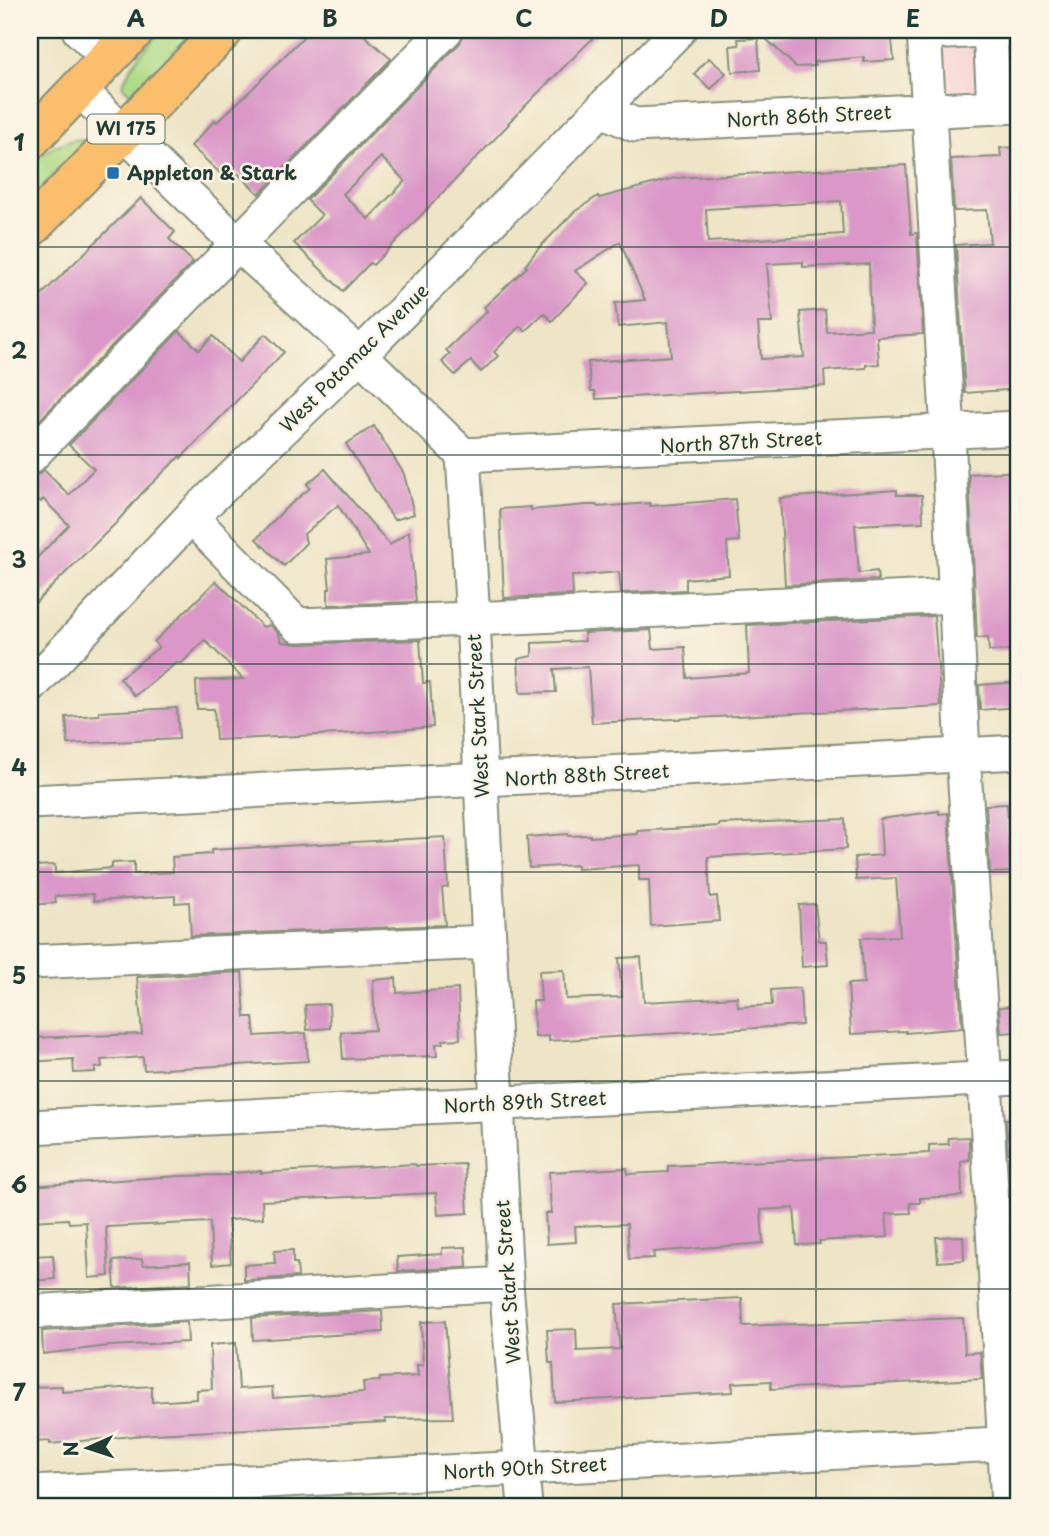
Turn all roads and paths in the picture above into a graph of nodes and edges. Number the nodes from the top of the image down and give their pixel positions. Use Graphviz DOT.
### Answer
graph roads {
  1 [pos="79,30"];
  2 [pos="135,30"];
  3 [pos="223,30"];
  4 [pos="446,30"];
  5 [pos="679,30"];
  6 [pos="984,30"];
  7 [pos="990,30"];
  8 [pos="936,31"];
  9 [pos="108,58"];
  10 [pos="79,89"];
  11 [pos="1007,107"];
  12 [pos="602,110"];
  13 [pos="929,111"];
  14 [pos="124,131"];
  15 [pos="31,137"];
  16 [pos="30,228"];
  17 [pos="239,244"];
  18 [pos="360,355"];
  19 [pos="1019,428"];
  20 [pos="948,433"];
  21 [pos="463,455"];
  22 [pos="30,457"];
  23 [pos="191,517"];
  24 [pos="955,596"];
  25 [pos="473,619"];
  26 [pos="30,687"];
  27 [pos="1019,752"];
  28 [pos="962,755"];
  29 [pos="481,781"];
  30 [pos="30,802"];
  31 [pos="489,942"];
  32 [pos="30,961"];
  33 [pos="1019,1077"];
  34 [pos="985,1079"];
  35 [pos="497,1104"];
  36 [pos="30,1127"];
  37 [pos="506,1283"];
  38 [pos="30,1312"];
  39 [pos="1012,1444"];
  40 [pos="522,1468"];
  41 [pos="30,1493"];
  42 [pos="525,1506"];
  43 [pos="1008,1506"];
  1 -- 9 [label="street"];
  2 -- 9 [label="main road, WI 175"];
  3 -- 14 [label="main road, WI 175"];
  4 -- 17 [label="street"];
  5 -- 12 [label="street, West Potomac Avenue"];
  6 -- 8 [label="street"];
  7 -- 11 [label="street"];
  8 -- 13 [label="street"];
  9 -- 10 [label="main road, WI 175"];
  10 -- 14 [label="street"];
  10 -- 15 [label="main road, WI 175"];
  11 -- 13 [label="street, North 86th Street"];
  12 -- 13 [label="street, North 86th Street"];
  12 -- 18 [label="street, West Potomac Avenue"];
  13 -- 20 [label="street"];
  14 -- 16 [label="main road, WI 175"];
  14 -- 17 [label="street"];
  17 -- 18 [label="street"];
  17 -- 22 [label="street"];
  18 -- 21 [label="street"];
  18 -- 23 [label="street, West Potomac Avenue"];
  19 -- 20 [label="street, North 87th Street"];
  20 -- 21 [label="street, North 87th Street"];
  20 -- 24 [label="street"];
  21 -- 25 [label="street, West Stark Street"];
  23 -- 25 [label="street"];
  23 -- 26 [label="street, West Potomac Avenue"];
  24 -- 25 [label="street"];
  24 -- 28 [label="street"];
  25 -- 29 [label="street, West Stark Street"];
  27 -- 28 [label="street, North 88th Street"];
  28 -- 29 [label="street, North 88th Street"];
  28 -- 34 [label="street"];
  29 -- 30 [label="street, North 88th Street"];
  29 -- 31 [label="street, West Stark Street"];
  31 -- 32 [label="street"];
  31 -- 35 [label="street, West Stark Street"];
  33 -- 34 [label="street, North 89th Street"];
  34 -- 35 [label="street, North 89th Street"];
  34 -- 39 [label="street"];
  35 -- 36 [label="street, North 89th Street"];
  35 -- 37 [label="street, West Stark Street"];
  37 -- 38 [label="street"];
  37 -- 40 [label="street, West Stark Street"];
  39 -- 40 [label="street, North 90th Street"];
  39 -- 43 [label="street"];
  40 -- 41 [label="street, North 90th Street"];
  40 -- 42 [label="street, West Stark Street"];
}
